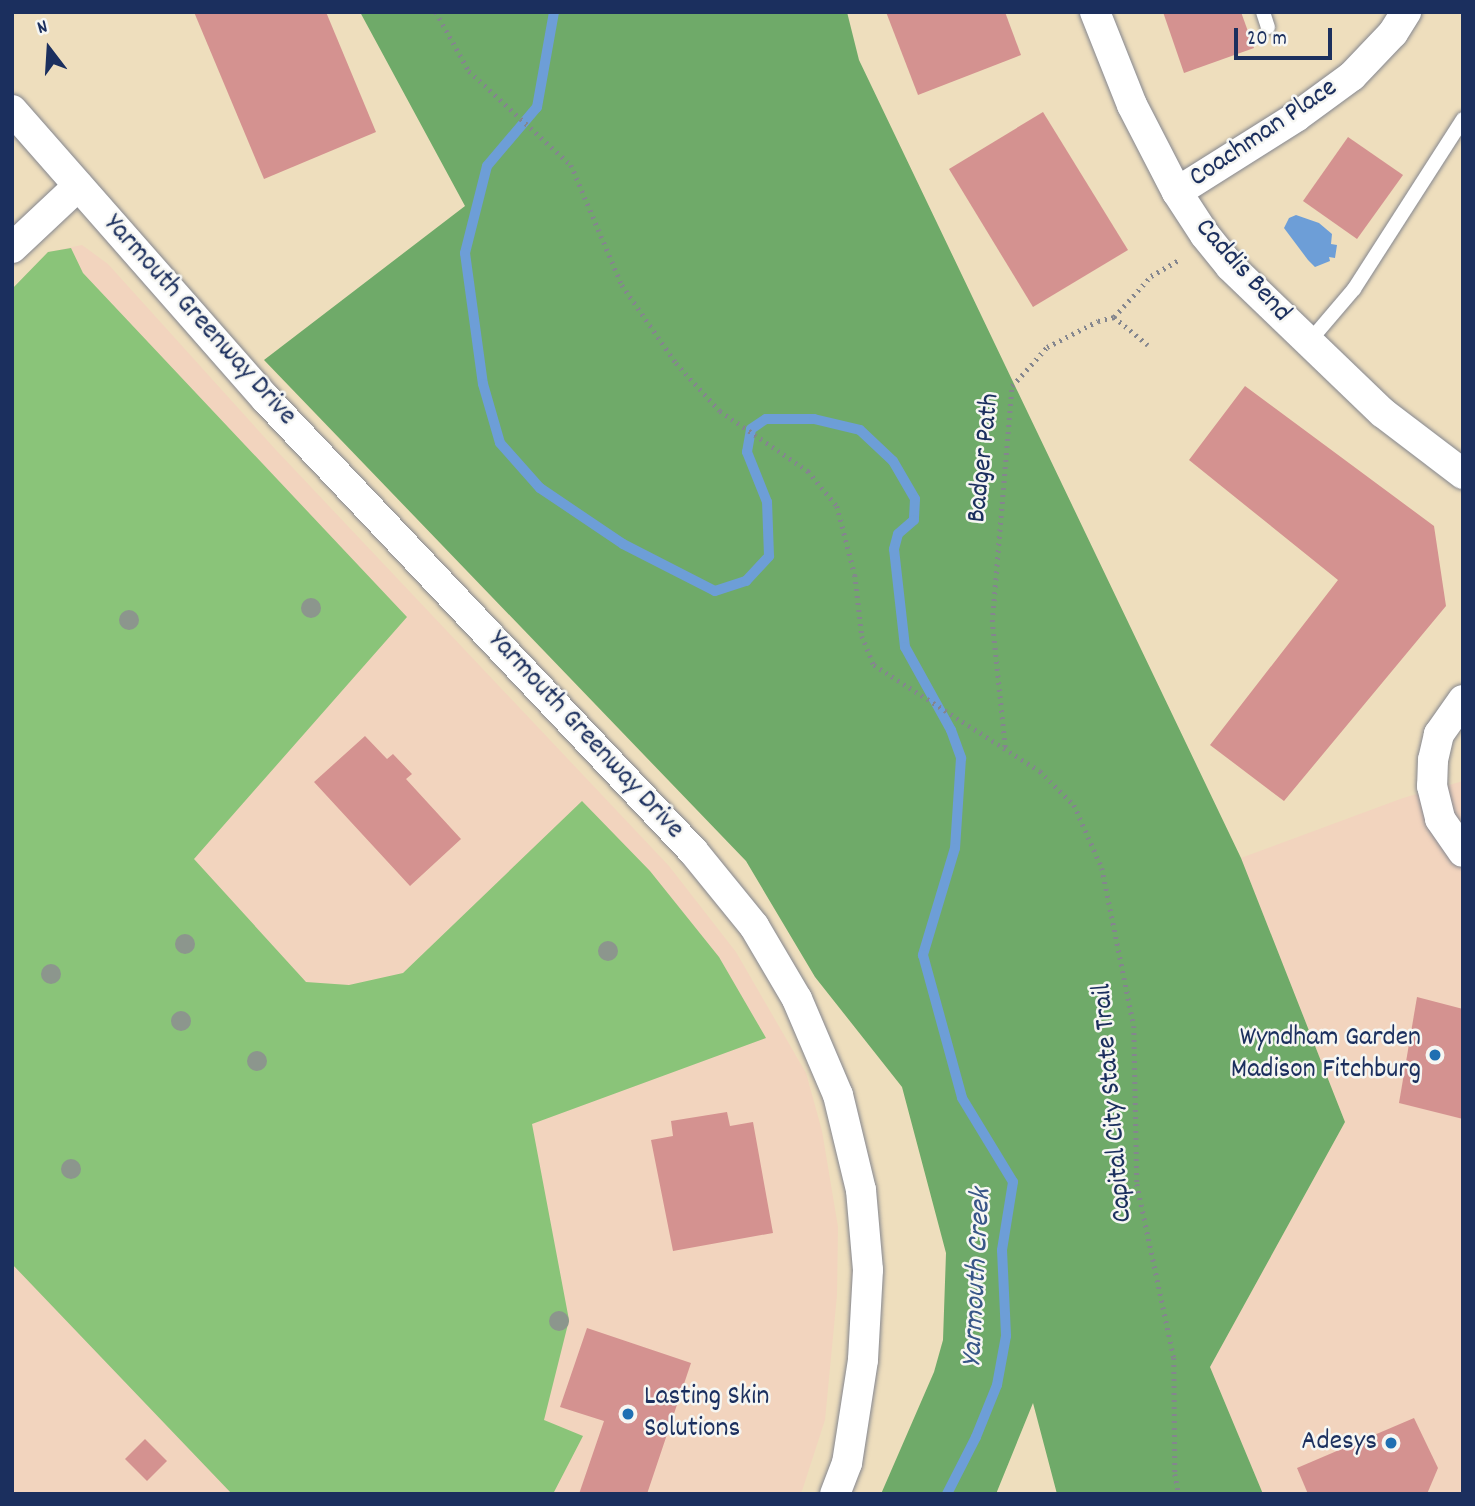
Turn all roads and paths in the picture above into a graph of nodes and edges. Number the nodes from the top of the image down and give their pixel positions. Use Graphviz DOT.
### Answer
graph roads {
  1 [pos="436,12"];
  2 [pos="1095,12"];
  3 [pos="1263,12"];
  4 [pos="1406,12"];
  5 [pos="1268,27"];
  6 [pos="12,110"];
  7 [pos="1463,119"];
  8 [pos="78,186"];
  9 [pos="1177,192"];
  10 [pos="12,248"];
  11 [pos="1180,259"];
  12 [pos="1114,317"];
  13 [pos="1307,343"];
  14 [pos="1148,345"];
  15 [pos="1463,474"];
  16 [pos="1463,701"];
  17 [pos="1005,748"];
  18 [pos="1463,852"];
  19 [pos="835,1494"];
  20 [pos="1179,1494"];
  1 -- 17 [label="path, Capital City State Trail"];
  2 -- 9 [label="street, Caddis Bend"];
  3 -- 5 [label="lane"];
  4 -- 9 [label="street, Coachman Place"];
  6 -- 8 [label="street, Yarmouth Greenway Drive"];
  7 -- 13 [label="lane"];
  8 -- 10 [label="street"];
  8 -- 19 [label="street, Yarmouth Greenway Drive"];
  9 -- 13 [label="street, Caddis Bend"];
  11 -- 12 [label="path, Badger Path"];
  12 -- 14 [label="path"];
  12 -- 17 [label="path, Badger Path"];
  13 -- 15 [label="street, Caddis Bend"];
  16 -- 18 [label="street"];
  17 -- 20 [label="path, Capital City State Trail"];
}
